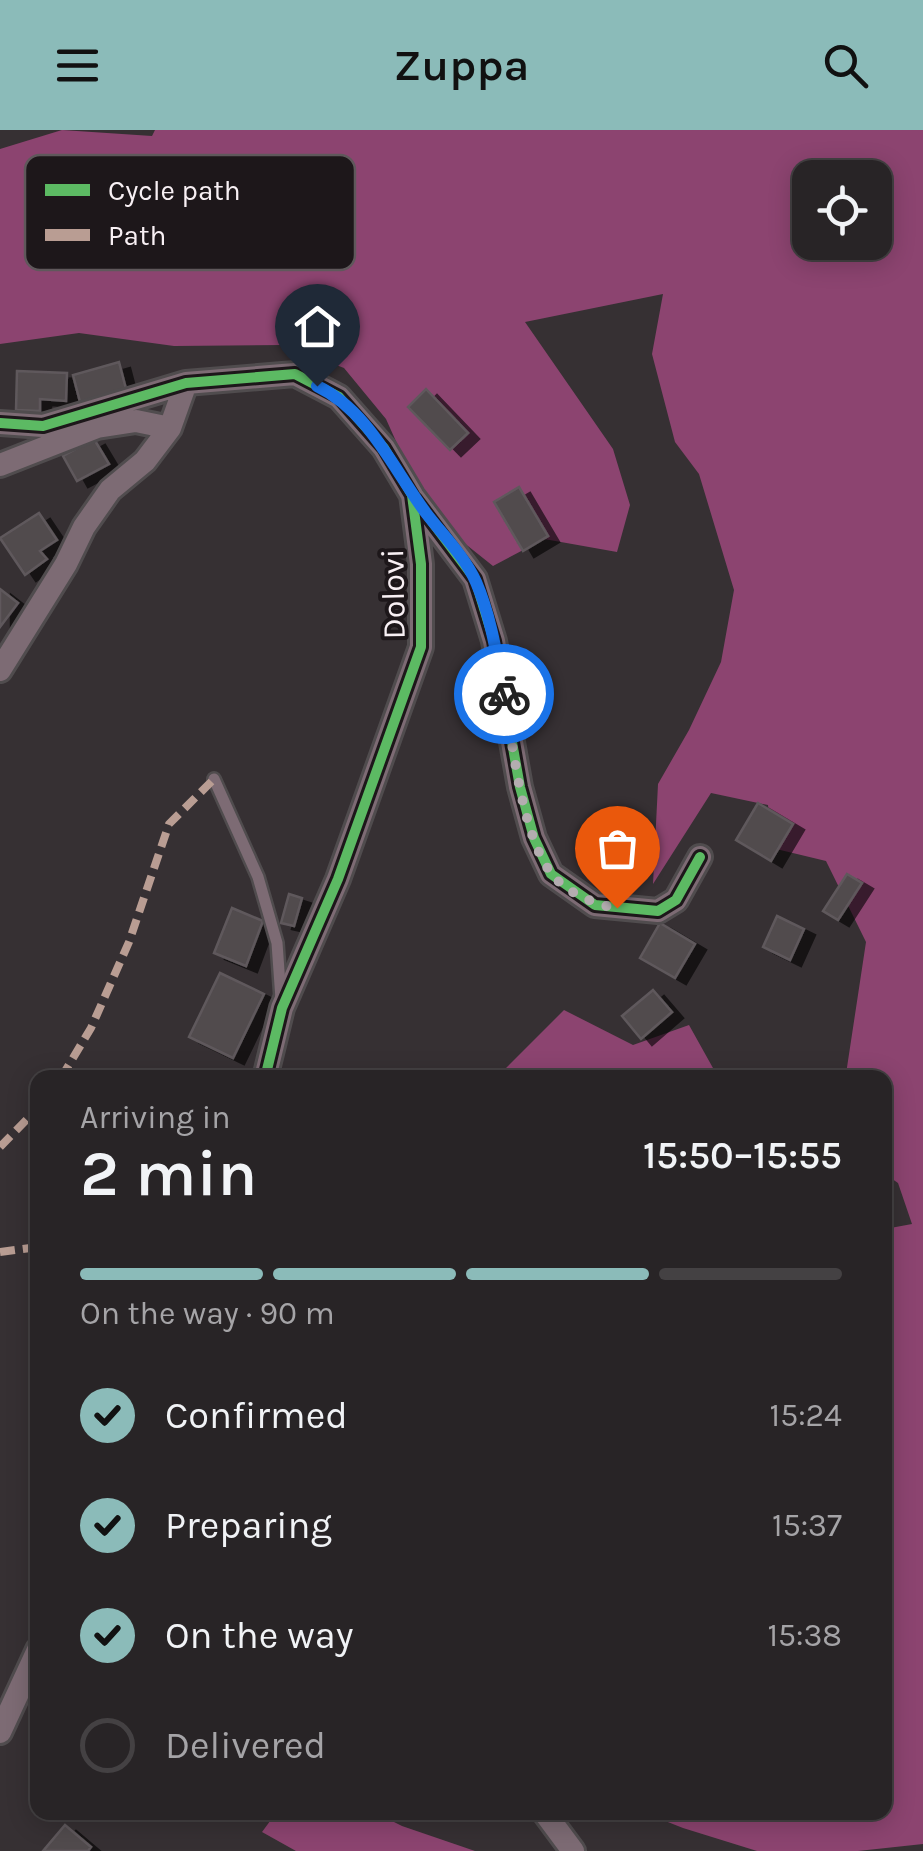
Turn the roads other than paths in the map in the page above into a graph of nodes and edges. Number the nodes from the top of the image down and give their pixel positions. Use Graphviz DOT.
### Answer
graph roads {
  1 [pos="186,383"];
  2 [pos="0,423"];
  3 [pos="170,428"];
  4 [pos="0,465"];
  5 [pos="412,495"];
  6 [pos="0,670"];
  7 [pos="214,779"];
  8 [pos="700,857"];
  9 [pos="282,1008"];
  10 [pos="266,1070"];
  11 [pos="30,1667"];
  12 [pos="0,1732"];
  13 [pos="550,1820"];
  14 [pos="573,1851"];
  1 -- 2 [label="street, Dolovi"];
  1 -- 3 [label="street"];
  1 -- 5 [label="street, Dolovi"];
  3 -- 4 [label="street"];
  3 -- 6 [label="street"];
  5 -- 8 [label="street"];
  5 -- 9 [label="street, Dolovi"];
  7 -- 9 [label="lane"];
  9 -- 10 [label="street, Dolovi"];
  11 -- 12 [label="street"];
  13 -- 14 [label="street"];
}
